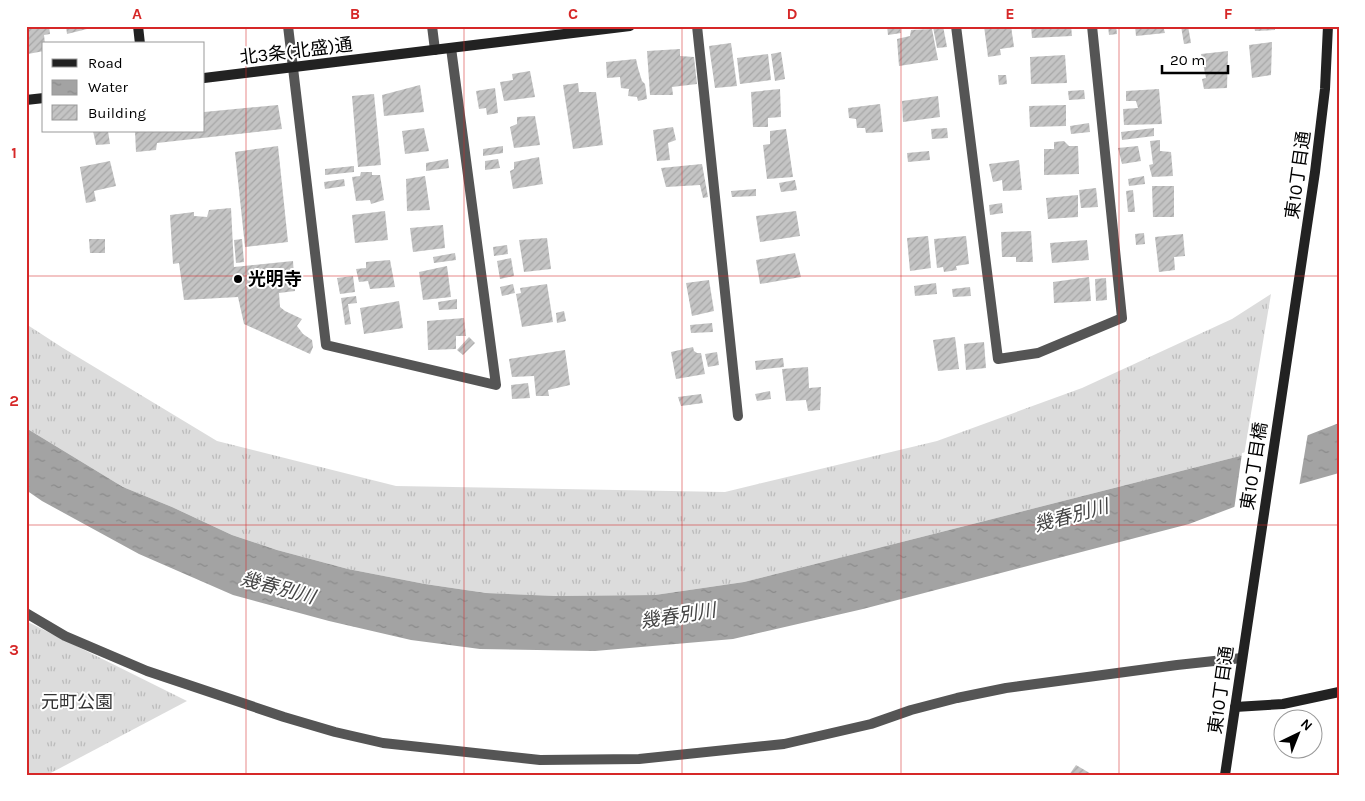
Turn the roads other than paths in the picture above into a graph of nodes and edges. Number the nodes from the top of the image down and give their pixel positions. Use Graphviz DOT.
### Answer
graph roads {
  1 [pos="138,26"];
  2 [pos="288,26"];
  3 [pos="432,26"];
  4 [pos="630,26"];
  5 [pos="697,26"];
  6 [pos="956,26"];
  7 [pos="1092,26"];
  8 [pos="1328,26"];
  9 [pos="140,42"];
  10 [pos="451,48"];
  11 [pos="435,50"];
  12 [pos="294,67"];
  13 [pos="205,78"];
  14 [pos="42,98"];
  15 [pos="26,100"];
  16 [pos="1292,326"];
  17 [pos="738,416"];
  18 [pos="1249,611"];
  19 [pos="26,613"];
  20 [pos="1242,658"];
  21 [pos="1339,692"];
  22 [pos="1235,707"];
  23 [pos="1225,775"];
  1 -- 9 [label="street"];
  2 -- 12 [label="street"];
  3 -- 11 [label="street"];
  4 -- 10 [label="street, 北3条(北盛)通"];
  5 -- 17 [label="street"];
  6 -- 7 [label="street"];
  8 -- 16 [label="street, 東10丁目通"];
  10 -- 11 [label="street, 北3条(北盛)通"];
  10 -- 12 [label="street"];
  11 -- 12 [label="street, 北3条(北盛)通"];
  12 -- 13 [label="street, 北3条(北盛)通"];
  14 -- 15 [label="street"];
  16 -- 18 [label="street, 東10丁目橋"];
  18 -- 20 [label="street, 東10丁目通"];
  19 -- 20 [label="street"];
  20 -- 22 [label="street, 東10丁目通"];
  21 -- 22 [label="street"];
  22 -- 23 [label="street, 東10丁目通"];
}
